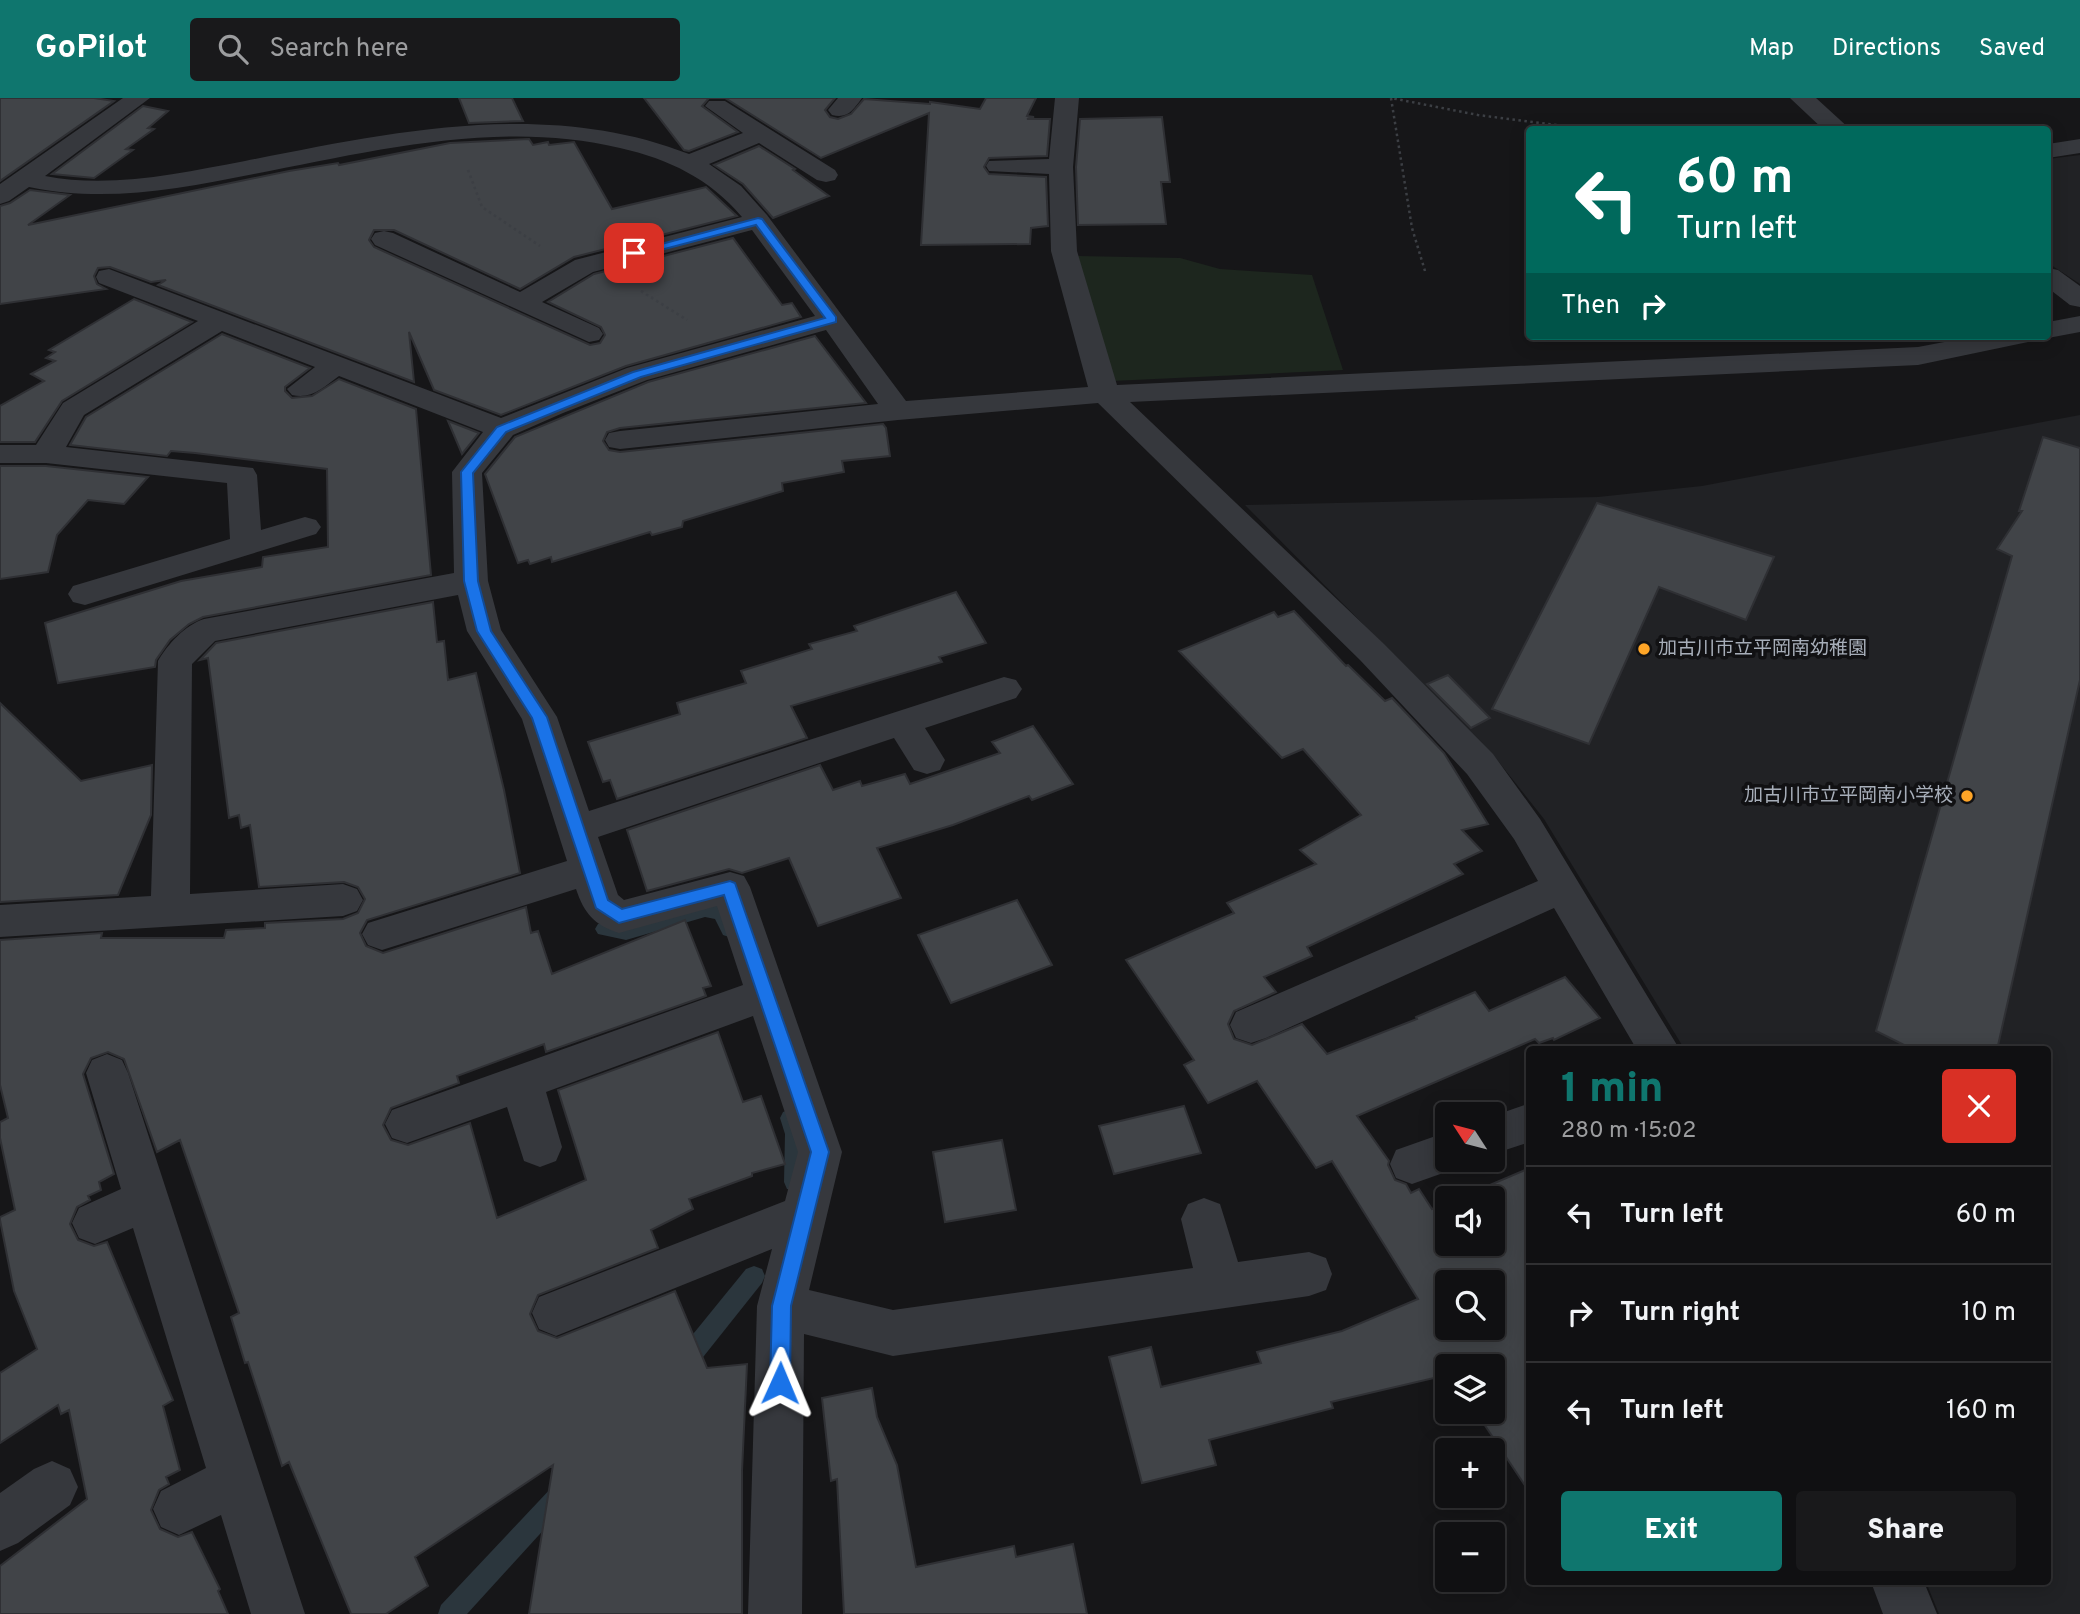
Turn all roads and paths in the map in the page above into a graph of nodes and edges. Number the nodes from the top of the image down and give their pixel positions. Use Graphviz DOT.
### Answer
graph roads {
  1 [pos="138,98"];
  2 [pos="1067,98"];
  3 [pos="1802,98"];
  4 [pos="717,106"];
  5 [pos="1564,126"];
  6 [pos="1834,126"];
  7 [pos="455,132"];
  8 [pos="761,134"];
  9 [pos="2080,146"];
  10 [pos="2051,150"];
  11 [pos="689,163"];
  12 [pos="998,166"];
  13 [pos="1060,167"];
  14 [pos="826,174"];
  15 [pos="25,179"];
  16 [pos="0,196"];
  17 [pos="758,221"];
  18 [pos="384,239"];
  19 [pos="584,266"];
  20 [pos="1425,271"];
  21 [pos="109,277"];
  22 [pos="2051,277"];
  23 [pos="2080,299"];
  24 [pos="521,303"];
  25 [pos="220,320"];
  26 [pos="832,320"];
  27 [pos="2080,324"];
  28 [pos="2051,329"];
  29 [pos="589,334"];
  30 [pos="1998,340"];
  31 [pos="723,349"];
  32 [pos="336,365"];
  33 [pos="302,389"];
  34 [pos="1105,394"];
  35 [pos="898,411"];
  36 [pos="502,429"];
  37 [pos="620,440"];
  38 [pos="0,454"];
  39 [pos="46,454"];
  40 [pos="305,527"];
  41 [pos="246,546"];
  42 [pos="471,581"];
  43 [pos="85,594"];
  44 [pos="1004,690"];
  45 [pos="902,722"];
  46 [pos="928,760"];
  47 [pos="577,829"];
  48 [pos="590,869"];
  49 [pos="1560,888"];
  50 [pos="342,900"];
  51 [pos="170,911"];
  52 [pos="0,921"];
  53 [pos="382,934"];
  54 [pos="766,994"];
  55 [pos="1251,1025"];
  56 [pos="1657,1046"];
  57 [pos="107,1073"];
  58 [pos="523,1082"];
  59 [pos="1526,1123"];
  60 [pos="407,1124"];
  61 [pos="1505,1131"];
  62 [pos="540,1147"];
  63 [pos="147,1199"];
  64 [pos="805,1214"];
  65 [pos="1204,1219"];
  66 [pos="95,1223"];
  67 [pos="1309,1274"];
  68 [pos="1221,1287"];
  69 [pos="781,1306"];
  70 [pos="556,1313"];
  71 [pos="236,1480"];
  72 [pos="52,1486"];
  73 [pos="179,1509"];
  74 [pos="0,1525"];
  75 [pos="1897,1585"];
  76 [pos="278,1614"];
  77 [pos="775,1614"];
  78 [pos="1910,1614"];
  1 -- 15 [label="street"];
  2 -- 13 [label="street"];
  3 -- 6 [label="street"];
  4 -- 8 [label="street"];
  5 -- 20 [label="path"];
  7 -- 11 [label="street"];
  7 -- 15 [label="street"];
  7 -- 19 [label="path"];
  8 -- 11 [label="street"];
  8 -- 14 [label="street"];
  9 -- 10 [label="street"];
  11 -- 17 [label="street"];
  12 -- 13 [label="street"];
  13 -- 34 [label="street"];
  15 -- 16 [label="street"];
  17 -- 19 [label="street"];
  17 -- 26 [label="street"];
  18 -- 24 [label="street"];
  19 -- 24 [label="street"];
  19 -- 31 [label="path"];
  21 -- 25 [label="street"];
  22 -- 23 [label="street"];
  24 -- 29 [label="street"];
  25 -- 32 [label="street"];
  25 -- 39 [label="street"];
  26 -- 31 [label="street"];
  26 -- 35 [label="street"];
  27 -- 28 [label="street"];
  30 -- 34 [label="street"];
  31 -- 36 [label="street"];
  32 -- 33 [label="street"];
  32 -- 36 [label="street"];
  34 -- 35 [label="street"];
  34 -- 49 [label="street"];
  35 -- 37 [label="street"];
  36 -- 42 [label="street"];
  38 -- 39 [label="street"];
  39 -- 41 [label="street"];
  40 -- 41 [label="street"];
  41 -- 43 [label="street"];
  42 -- 47 [label="street"];
  42 -- 51 [label="street"];
  44 -- 45 [label="street"];
  45 -- 46 [label="street"];
  45 -- 47 [label="street"];
  47 -- 48 [label="street"];
  48 -- 53 [label="street"];
  48 -- 54 [label="street"];
  49 -- 55 [label="street"];
  49 -- 56 [label="street"];
  50 -- 51 [label="street"];
  51 -- 52 [label="street"];
  54 -- 58 [label="street"];
  54 -- 64 [label="street"];
  57 -- 63 [label="street"];
  58 -- 60 [label="street"];
  58 -- 62 [label="street"];
  59 -- 61 [label="street"];
  63 -- 66 [label="street"];
  63 -- 71 [label="street"];
  64 -- 69 [label="street"];
  64 -- 70 [label="street"];
  65 -- 68 [label="street"];
  67 -- 68 [label="street"];
  68 -- 69 [label="street"];
  69 -- 77 [label="street"];
  71 -- 73 [label="street"];
  71 -- 76 [label="street"];
  72 -- 74 [label="street"];
  75 -- 78 [label="street"];
}
